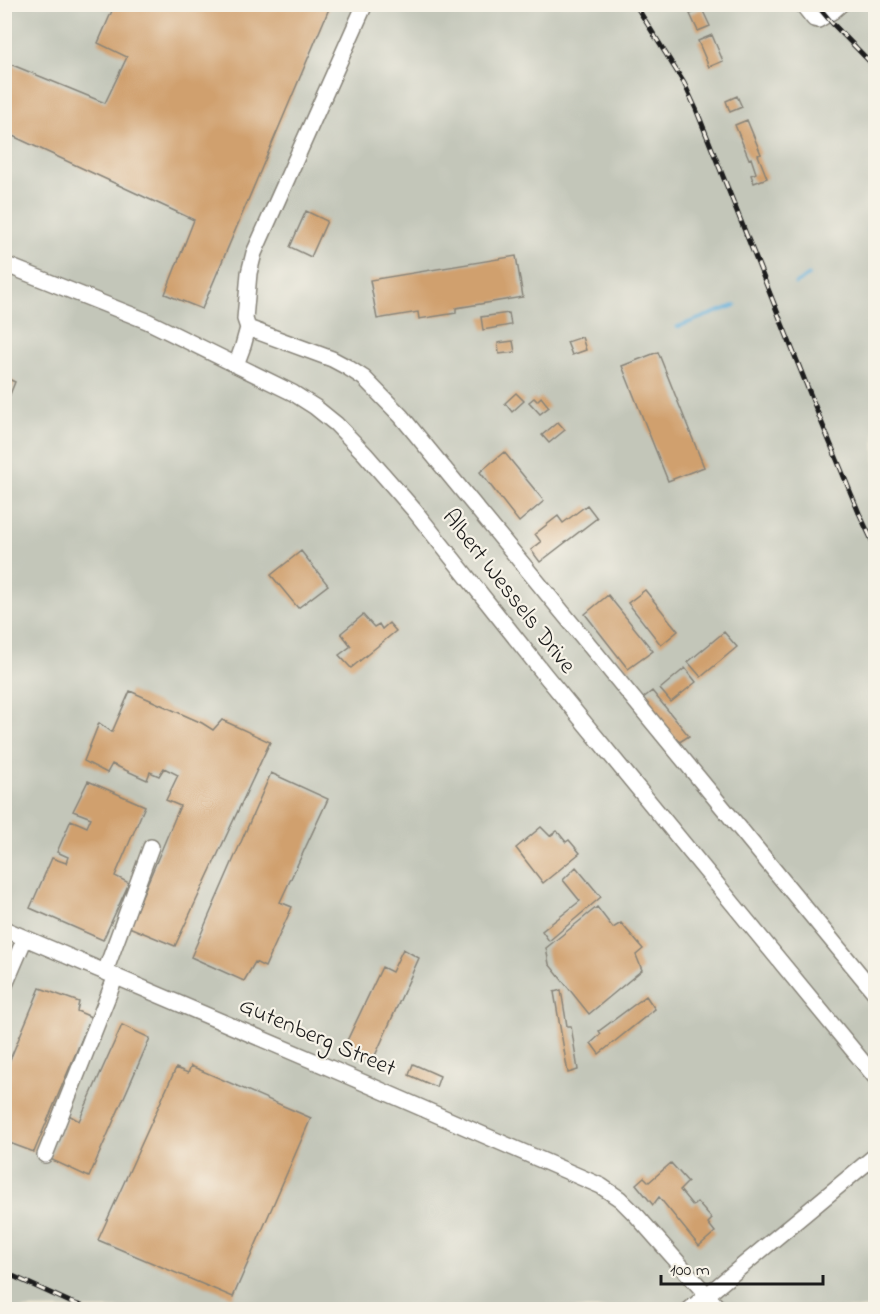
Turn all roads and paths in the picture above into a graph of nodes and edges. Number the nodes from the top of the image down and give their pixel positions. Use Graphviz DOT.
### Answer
graph roads {
  1 [pos="365,4"];
  2 [pos="802,4"];
  3 [pos="840,4"];
  4 [pos="4,264"];
  5 [pos="248,328"];
  6 [pos="236,365"];
  7 [pos="151,847"];
  8 [pos="4,929"];
  9 [pos="26,938"];
  10 [pos="110,974"];
  11 [pos="4,987"];
  12 [pos="876,994"];
  13 [pos="876,1078"];
  14 [pos="45,1155"];
  15 [pos="876,1155"];
  16 [pos="707,1295"];
  17 [pos="689,1310"];
  18 [pos="720,1310"];
  1 -- 5 [label="street"];
  2 -- 3 [label="street"];
  4 -- 6 [label="street, Albert Wessels Drive"];
  5 -- 6 [label="street"];
  5 -- 12 [label="street"];
  6 -- 13 [label="street, Albert Wessels Drive"];
  7 -- 10 [label="street"];
  8 -- 9 [label="street, Gutenberg Street"];
  9 -- 10 [label="street, Gutenberg Street"];
  9 -- 11 [label="street"];
  10 -- 14 [label="street"];
  10 -- 16 [label="street, Gutenberg Street"];
  15 -- 16 [label="street"];
  16 -- 17 [label="street"];
  16 -- 18 [label="street, Gutenberg Street"];
}
